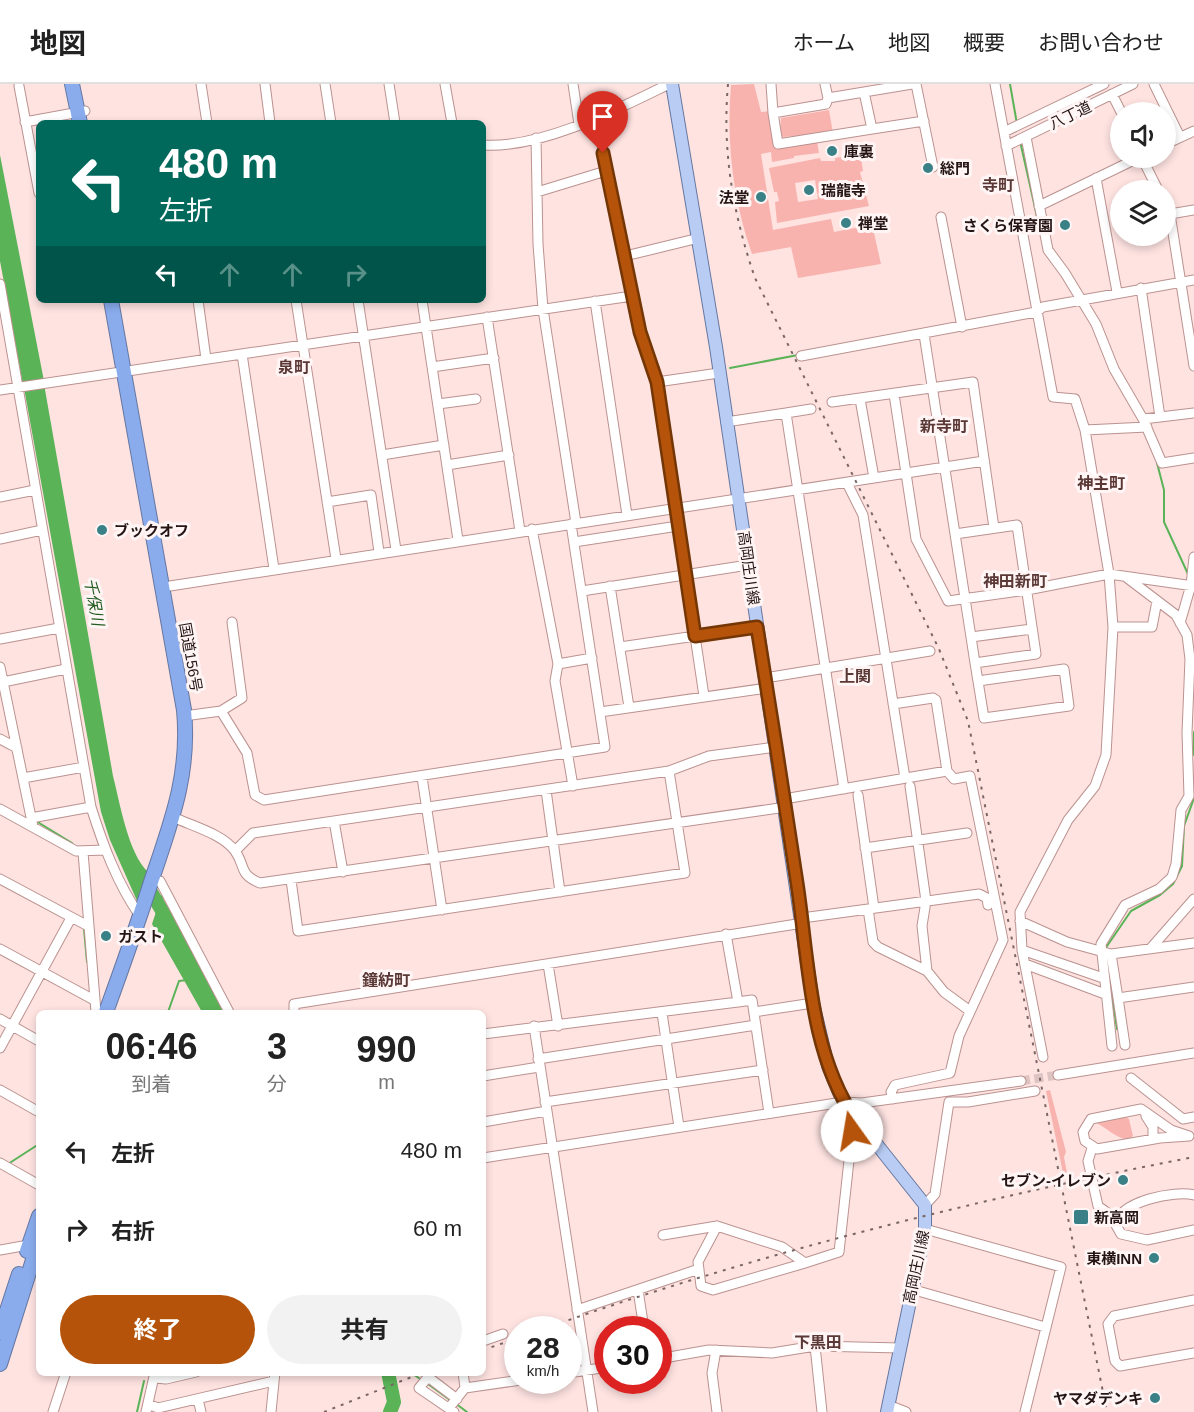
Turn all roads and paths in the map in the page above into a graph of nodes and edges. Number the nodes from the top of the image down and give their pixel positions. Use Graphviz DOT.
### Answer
graph roads {
  1 [pos="72,84"];
  2 [pos="80,84"];
  3 [pos="201,84"];
  4 [pos="265,84"];
  5 [pos="325,84"];
  6 [pos="389,84"];
  7 [pos="446,84"];
  8 [pos="573,84"];
  9 [pos="671,84"];
  10 [pos="771,84"];
  11 [pos="825,84"];
  12 [pos="914,84"];
  13 [pos="995,84"];
  14 [pos="1104,84"];
  15 [pos="1133,84"];
  16 [pos="1154,84"];
  17 [pos="19,86"];
  18 [pos="864,92"];
  19 [pos="1112,94"];
  20 [pos="828,98"];
  21 [pos="1116,102"];
  22 [pos="773,113"];
  23 [pos="82,118"];
  24 [pos="598,119"];
  25 [pos="54,120"];
  26 [pos="207,120"];
  27 [pos="270,120"];
  28 [pos="331,120"];
  29 [pos="394,120"];
  30 [pos="452,120"];
  31 [pos="36,121"];
  32 [pos="924,121"];
  33 [pos="25,122"];
  34 [pos="579,124"];
  35 [pos="872,129"];
  36 [pos="1194,131"];
  37 [pos="1004,132"];
  38 [pos="1026,137"];
  39 [pos="1180,137"];
  40 [pos="536,138"];
  41 [pos="1176,139"];
  42 [pos="486,146"];
  43 [pos="1006,146"];
  44 [pos="933,167"];
  45 [pos="1118,168"];
  46 [pos="606,171"];
  47 [pos="36,178"];
  48 [pos="1096,178"];
  49 [pos="537,192"];
  50 [pos="1039,206"];
  51 [pos="1176,210"];
  52 [pos="1194,210"];
  53 [pos="941,217"];
  54 [pos="699,238"];
  55 [pos="1174,246"];
  56 [pos="625,256"];
  57 [pos="1194,280"];
  58 [pos="1180,282"];
  59 [pos="0,284"];
  60 [pos="1141,288"];
  61 [pos="1117,292"];
  62 [pos="632,296"];
  63 [pos="1082,300"];
  64 [pos="595,301"];
  65 [pos="112,303"];
  66 [pos="119,303"];
  67 [pos="198,303"];
  68 [pos="296,303"];
  69 [pos="359,303"];
  70 [pos="422,303"];
  71 [pos="543,309"];
  72 [pos="1038,309"];
  73 [pos="488,317"];
  74 [pos="426,326"];
  75 [pos="963,327"];
  76 [pos="924,334"];
  77 [pos="364,335"];
  78 [pos="303,345"];
  79 [pos="12,350"];
  80 [pos="0,352"];
  81 [pos="242,354"];
  82 [pos="801,356"];
  83 [pos="494,358"];
  84 [pos="206,359"];
  85 [pos="1194,366"];
  86 [pos="432,367"];
  87 [pos="128,373"];
  88 [pos="719,373"];
  89 [pos="657,382"];
  90 [pos="20,387"];
  91 [pos="933,387"];
  92 [pos="0,390"];
  93 [pos="894,394"];
  94 [pos="476,399"];
  95 [pos="860,399"];
  96 [pos="832,402"];
  97 [pos="438,404"];
  98 [pos="811,409"];
  99 [pos="786,413"];
  100 [pos="1194,413"];
  101 [pos="1160,417"];
  102 [pos="726,422"];
  103 [pos="1145,423"];
  104 [pos="1084,430"];
  105 [pos="444,445"];
  106 [pos="382,455"];
  107 [pos="508,455"];
  108 [pos="1194,458"];
  109 [pos="984,461"];
  110 [pos="447,465"];
  111 [pos="945,467"];
  112 [pos="906,472"];
  113 [pos="874,478"];
  114 [pos="848,483"];
  115 [pos="35,490"];
  116 [pos="799,490"];
  117 [pos="0,497"];
  118 [pos="739,499"];
  119 [pos="327,502"];
  120 [pos="675,508"];
  121 [pos="627,515"];
  122 [pos="573,523"];
  123 [pos="678,526"];
  124 [pos="994,528"];
  125 [pos="532,529"];
  126 [pos="42,530"];
  127 [pos="520,531"];
  128 [pos="955,534"];
  129 [pos="0,539"];
  130 [pos="458,540"];
  131 [pos="574,542"];
  132 [pos="396,550"];
  133 [pos="380,552"];
  134 [pos="1194,557"];
  135 [pos="336,559"];
  136 [pos="748,565"];
  137 [pos="274,569"];
  138 [pos="686,574"];
  139 [pos="1109,574"];
  140 [pos="1126,577"];
  141 [pos="170,586"];
  142 [pos="610,586"];
  143 [pos="1192,586"];
  144 [pos="1027,590"];
  145 [pos="582,591"];
  146 [pos="965,598"];
  147 [pos="1157,601"];
  148 [pos="232,622"];
  149 [pos="1180,623"];
  150 [pos="757,627"];
  151 [pos="1113,627"];
  152 [pos="59,628"];
  153 [pos="1032,629"];
  154 [pos="695,636"];
  155 [pos="971,637"];
  156 [pos="0,639"];
  157 [pos="620,647"];
  158 [pos="930,651"];
  159 [pos="592,658"];
  160 [pos="885,658"];
  161 [pos="975,663"];
  162 [pos="558,664"];
  163 [pos="66,669"];
  164 [pos="827,669"];
  165 [pos="1,672"];
  166 [pos="978,681"];
  167 [pos="766,683"];
  168 [pos="704,696"];
  169 [pos="893,704"];
  170 [pos="1192,705"];
  171 [pos="629,707"];
  172 [pos="221,711"];
  173 [pos="600,711"];
  174 [pos="188,715"];
  175 [pos="0,739"];
  176 [pos="776,747"];
  177 [pos="17,748"];
  178 [pos="568,752"];
  179 [pos="84,767"];
  180 [pos="669,771"];
  181 [pos="947,771"];
  182 [pos="422,777"];
  183 [pos="23,778"];
  184 [pos="908,782"];
  185 [pos="573,786"];
  186 [pos="844,789"];
  187 [pos="546,790"];
  188 [pos="858,795"];
  189 [pos="785,803"];
  190 [pos="91,807"];
  191 [pos="427,808"];
  192 [pos="0,809"];
  193 [pos="176,818"];
  194 [pos="32,822"];
  195 [pos="334,822"];
  196 [pos="677,822"];
  197 [pos="967,833"];
  198 [pos="918,840"];
  199 [pos="553,842"];
  200 [pos="865,848"];
  201 [pos="105,850"];
  202 [pos="235,851"];
  203 [pos="83,852"];
  204 [pos="436,859"];
  205 [pos="343,872"];
  206 [pos="0,879"];
  207 [pos="291,880"];
  208 [pos="157,882"];
  209 [pos="561,892"];
  210 [pos="1194,899"];
  211 [pos="926,901"];
  212 [pos="988,905"];
  213 [pos="871,909"];
  214 [pos="442,910"];
  215 [pos="143,916"];
  216 [pos="71,918"];
  217 [pos="803,921"];
  218 [pos="1020,921"];
  219 [pos="88,926"];
  220 [pos="726,934"];
  221 [pos="1194,943"];
  222 [pos="1151,948"];
  223 [pos="0,949"];
  224 [pos="1022,950"];
  225 [pos="1106,953"];
  226 [pos="548,964"];
  227 [pos="1025,964"];
  228 [pos="927,971"];
  229 [pos="42,972"];
  230 [pos="1103,978"];
  231 [pos="1194,987"];
  232 [pos="1106,994"];
  233 [pos="1118,998"];
  234 [pos="94,1000"];
  235 [pos="738,1002"];
  236 [pos="813,1003"];
  237 [pos="96,1010"];
  238 [pos="107,1010"];
  239 [pos="116,1010"];
  240 [pos="228,1010"];
  241 [pos="294,1010"];
  242 [pos="970,1011"];
  243 [pos="754,1012"];
  244 [pos="662,1013"];
  245 [pos="0,1019"];
  246 [pos="756,1025"];
  247 [pos="12,1026"];
  248 [pos="534,1026"];
  249 [pos="558,1026"];
  250 [pos="486,1034"];
  251 [pos="36,1039"];
  252 [pos="666,1040"];
  253 [pos="1125,1045"];
  254 [pos="1112,1046"];
  255 [pos="0,1048"];
  256 [pos="1194,1053"];
  257 [pos="1043,1056"];
  258 [pos="539,1063"];
  259 [pos="763,1070"];
  260 [pos="486,1075"];
  261 [pos="1058,1075"];
  262 [pos="1131,1078"];
  263 [pos="1021,1080"];
  264 [pos="673,1083"];
  265 [pos="0,1090"];
  266 [pos="1035,1091"];
  267 [pos="893,1099"];
  268 [pos="843,1102"];
  269 [pos="546,1107"];
  270 [pos="1133,1109"];
  271 [pos="36,1110"];
  272 [pos="769,1113"];
  273 [pos="1194,1118"];
  274 [pos="855,1119"];
  275 [pos="486,1121"];
  276 [pos="679,1127"];
  277 [pos="1192,1135"];
  278 [pos="1153,1139"];
  279 [pos="553,1147"];
  280 [pos="1092,1148"];
  281 [pos="486,1158"];
  282 [pos="0,1163"];
  283 [pos="36,1183"];
  284 [pos="1194,1196"];
  285 [pos="925,1205"];
  286 [pos="1117,1220"];
  287 [pos="717,1226"];
  288 [pos="925,1229"];
  289 [pos="1194,1230"];
  290 [pos="663,1235"];
  291 [pos="36,1243"];
  292 [pos="0,1250"];
  293 [pos="804,1263"];
  294 [pos="699,1269"];
  295 [pos="911,1289"];
  296 [pos="638,1290"];
  297 [pos="1194,1300"];
  298 [pos="577,1310"];
  299 [pos="642,1316"];
  300 [pos="1045,1327"];
  301 [pos="0,1332"];
  302 [pos="503,1334"];
  303 [pos="486,1340"];
  304 [pos="815,1346"];
  305 [pos="900,1348"];
  306 [pos="716,1350"];
  307 [pos="1194,1353"];
  308 [pos="672,1357"];
  309 [pos="0,1364"];
  310 [pos="594,1370"];
  311 [pos="587,1371"];
  312 [pos="582,1372"];
  313 [pos="65,1376"];
  314 [pos="155,1376"];
  315 [pos="158,1376"];
  316 [pos="179,1376"];
  317 [pos="427,1376"];
  318 [pos="429,1376"];
  319 [pos="464,1376"];
  320 [pos="274,1377"];
  321 [pos="504,1382"];
  322 [pos="465,1388"];
  323 [pos="198,1399"];
  324 [pos="457,1399"];
  325 [pos="147,1408"];
  326 [pos="888,1408"];
  327 [pos="452,1410"];
  328 [pos="53,1412"];
  329 [pos="201,1412"];
  330 [pos="270,1412"];
  331 [pos="593,1412"];
  332 [pos="717,1412"];
  333 [pos="822,1412"];
  334 [pos="906,1412"];
  335 [pos="1025,1412"];
  1 -- 23 [label="highway"];
  2 -- 23 [label="highway"];
  3 -- 26 [label="street"];
  4 -- 27 [label="street"];
  5 -- 28 [label="street"];
  6 -- 29 [label="street"];
  7 -- 30 [label="street"];
  8 -- 34 [label="street"];
  9 -- 24 [label="street"];
  9 -- 54 [label="main road, 高岡庄川線"];
  10 -- 22 [label="street"];
  11 -- 20 [label="street"];
  12 -- 18 [label="street"];
  12 -- 32 [label="street"];
  13 -- 37 [label="street"];
  14 -- 37 [label="street, 八丁道"];
  15 -- 19 [label="street, 八丁道"];
  16 -- 39 [label="street"];
  17 -- 33 [label="street"];
  18 -- 20 [label="street"];
  18 -- 35 [label="street"];
  19 -- 21 [label="street"];
  19 -- 38 [label="street, 八丁道"];
  20 -- 22 [label="street"];
  22 -- 35 [label="street"];
  23 -- 25 [label="street"];
  24 -- 34 [label="street"];
  24 -- 46 [label="street"];
  31 -- 33 [label="street"];
  32 -- 35 [label="street"];
  32 -- 44 [label="street"];
  33 -- 47 [label="street"];
  34 -- 40 [label="street"];
  36 -- 39 [label="street"];
  37 -- 43 [label="street"];
  38 -- 43 [label="street, 八丁道"];
  38 -- 50 [label="street"];
  39 -- 41 [label="street"];
  40 -- 42 [label="street"];
  40 -- 49 [label="street"];
  43 -- 72 [label="street"];
  45 -- 48 [label="street"];
  46 -- 49 [label="street"];
  46 -- 56 [label="street"];
  48 -- 50 [label="street"];
  48 -- 61 [label="street"];
  49 -- 71 [label="street"];
  50 -- 63 [label="street"];
  51 -- 52 [label="street"];
  53 -- 75 [label="street"];
  54 -- 56 [label="street"];
  54 -- 88 [label="main road, 高岡庄川線"];
  55 -- 58 [label="street"];
  56 -- 62 [label="street"];
  57 -- 58 [label="street"];
  58 -- 60 [label="street"];
  58 -- 85 [label="street"];
  59 -- 79 [label="street"];
  60 -- 61 [label="street"];
  60 -- 101 [label="street"];
  61 -- 63 [label="street"];
  62 -- 64 [label="street"];
  62 -- 89 [label="street"];
  63 -- 72 [label="street"];
  63 -- 103 [label="street"];
  64 -- 71 [label="street"];
  64 -- 121 [label="street"];
  65 -- 87 [label="highway, 国道156号"];
  66 -- 87 [label="highway, 国道156号"];
  67 -- 84 [label="street"];
  68 -- 78 [label="street"];
  69 -- 77 [label="street"];
  70 -- 74 [label="street"];
  71 -- 73 [label="street"];
  71 -- 122 [label="street"];
  72 -- 75 [label="street"];
  72 -- 104 [label="street"];
  73 -- 74 [label="street"];
  73 -- 83 [label="street"];
  74 -- 77 [label="street"];
  74 -- 86 [label="street"];
  75 -- 76 [label="street"];
  76 -- 82 [label="street"];
  76 -- 91 [label="street"];
  77 -- 78 [label="street"];
  77 -- 106 [label="street"];
  78 -- 81 [label="street"];
  78 -- 119 [label="street"];
  79 -- 80 [label="street"];
  79 -- 90 [label="street"];
  81 -- 84 [label="street"];
  81 -- 137 [label="street"];
  83 -- 86 [label="street"];
  83 -- 107 [label="street"];
  84 -- 87 [label="street"];
  86 -- 97 [label="street"];
  87 -- 90 [label="street"];
  87 -- 141 [label="highway, 国道156号"];
  87 -- 174 [label="highway, 国道156号"];
  88 -- 89 [label="street"];
  88 -- 102 [label="main road, 高岡庄川線"];
  89 -- 120 [label="street"];
  90 -- 92 [label="street"];
  90 -- 115 [label="street"];
  91 -- 93 [label="street"];
  91 -- 109 [label="street"];
  91 -- 111 [label="street"];
  93 -- 95 [label="street"];
  93 -- 112 [label="street"];
  94 -- 97 [label="street"];
  95 -- 96 [label="street"];
  95 -- 113 [label="street"];
  97 -- 105 [label="street"];
  98 -- 99 [label="street"];
  99 -- 102 [label="street"];
  99 -- 116 [label="street"];
  100 -- 101 [label="street"];
  101 -- 103 [label="street"];
  102 -- 118 [label="main road, 高岡庄川線"];
  103 -- 104 [label="street"];
  103 -- 108 [label="street"];
  104 -- 139 [label="street"];
  105 -- 106 [label="street"];
  105 -- 110 [label="street"];
  106 -- 132 [label="street"];
  107 -- 110 [label="street"];
  107 -- 127 [label="street"];
  109 -- 111 [label="street"];
  109 -- 124 [label="street"];
  110 -- 130 [label="street"];
  111 -- 112 [label="street"];
  111 -- 128 [label="street"];
  112 -- 113 [label="street"];
  112 -- 146 [label="street"];
  113 -- 114 [label="street"];
  114 -- 116 [label="street"];
  114 -- 160 [label="street"];
  115 -- 117 [label="street"];
  115 -- 126 [label="street"];
  116 -- 118 [label="street"];
  116 -- 164 [label="street"];
  118 -- 120 [label="street"];
  118 -- 136 [label="main road, 高岡庄川線"];
  119 -- 133 [label="street"];
  119 -- 135 [label="street"];
  120 -- 121 [label="street"];
  120 -- 123 [label="street"];
  121 -- 122 [label="street"];
  122 -- 125 [label="street"];
  122 -- 131 [label="street"];
  123 -- 131 [label="street"];
  123 -- 138 [label="street"];
  124 -- 128 [label="street"];
  124 -- 144 [label="street"];
  125 -- 127 [label="street"];
  125 -- 162 [label="street"];
  126 -- 129 [label="street"];
  126 -- 152 [label="street"];
  127 -- 130 [label="street"];
  128 -- 146 [label="street"];
  130 -- 132 [label="street"];
  131 -- 145 [label="street"];
  132 -- 133 [label="street"];
  133 -- 135 [label="street"];
  134 -- 143 [label="street"];
  135 -- 137 [label="street"];
  136 -- 138 [label="street"];
  136 -- 150 [label="main road, 高岡庄川線"];
  137 -- 141 [label="street"];
  138 -- 142 [label="street"];
  138 -- 154 [label="street"];
  139 -- 140 [label="street"];
  139 -- 144 [label="street"];
  139 -- 151 [label="street"];
  140 -- 143 [label="street"];
  140 -- 147 [label="street"];
  141 -- 174 [label="highway, 国道156号"];
  142 -- 145 [label="street"];
  142 -- 157 [label="street"];
  143 -- 149 [label="street"];
  144 -- 146 [label="street"];
  144 -- 153 [label="street"];
  145 -- 159 [label="street"];
  146 -- 155 [label="street"];
  147 -- 149 [label="street"];
  147 -- 151 [label="street"];
  148 -- 172 [label="street"];
  149 -- 170 [label="street"];
  150 -- 154 [label="street"];
  150 -- 167 [label="main road, 高岡庄川線"];
  151 -- 218 [label="street"];
  152 -- 156 [label="street"];
  152 -- 163 [label="street"];
  153 -- 155 [label="street"];
  153 -- 161 [label="street"];
  154 -- 157 [label="street"];
  154 -- 168 [label="street"];
  155 -- 161 [label="street"];
  157 -- 171 [label="street"];
  158 -- 160 [label="street"];
  159 -- 162 [label="street"];
  159 -- 173 [label="street"];
  160 -- 164 [label="street"];
  160 -- 169 [label="street"];
  161 -- 166 [label="street"];
  162 -- 178 [label="street"];
  163 -- 165 [label="street"];
  163 -- 179 [label="street"];
  164 -- 167 [label="street"];
  164 -- 186 [label="street"];
  165 -- 177 [label="street"];
  166 -- 166 [label="street"];
  167 -- 168 [label="street"];
  167 -- 176 [label="main road, 高岡庄川線"];
  168 -- 171 [label="street"];
  169 -- 181 [label="street"];
  169 -- 184 [label="street"];
  170 -- 225 [label="street"];
  171 -- 173 [label="street"];
  172 -- 174 [label="street"];
  172 -- 182 [label="street"];
  173 -- 178 [label="street"];
  174 -- 193 [label="highway, 国道156号"];
  175 -- 177 [label="street"];
  176 -- 180 [label="street"];
  176 -- 189 [label="main road, 高岡庄川線"];
  177 -- 183 [label="street"];
  178 -- 182 [label="street"];
  178 -- 185 [label="street"];
  179 -- 183 [label="street"];
  179 -- 190 [label="street"];
  180 -- 185 [label="street"];
  180 -- 196 [label="street"];
  181 -- 184 [label="street"];
  181 -- 242 [label="street"];
  182 -- 191 [label="street"];
  183 -- 194 [label="street"];
  184 -- 186 [label="street"];
  184 -- 198 [label="street"];
  185 -- 187 [label="street"];
  186 -- 189 [label="street"];
  187 -- 191 [label="street"];
  187 -- 199 [label="street"];
  188 -- 200 [label="street"];
  189 -- 196 [label="street"];
  189 -- 217 [label="main road, 高岡庄川線"];
  190 -- 194 [label="street"];
  190 -- 201 [label="street"];
  191 -- 195 [label="street"];
  191 -- 204 [label="street"];
  192 -- 194 [label="street"];
  193 -- 202 [label="street"];
  193 -- 208 [label="highway, 国道156号"];
  194 -- 203 [label="street"];
  195 -- 202 [label="street"];
  195 -- 205 [label="street"];
  196 -- 199 [label="street"];
  196 -- 209 [label="street"];
  197 -- 198 [label="street"];
  198 -- 200 [label="street"];
  198 -- 211 [label="street"];
  199 -- 204 [label="street"];
  199 -- 209 [label="street"];
  200 -- 213 [label="street"];
  201 -- 203 [label="street"];
  201 -- 215 [label="street"];
  202 -- 207 [label="street"];
  203 -- 219 [label="street"];
  204 -- 205 [label="street"];
  204 -- 214 [label="street"];
  205 -- 207 [label="street"];
  206 -- 216 [label="street"];
  207 -- 214 [label="street"];
  208 -- 215 [label="highway, 国道156号"];
  208 -- 240 [label="street"];
  209 -- 214 [label="street"];
  210 -- 222 [label="street"];
  211 -- 212 [label="street"];
  211 -- 213 [label="street"];
  211 -- 228 [label="street"];
  213 -- 217 [label="street"];
  213 -- 228 [label="street"];
  215 -- 238 [label="highway, 国道156号"];
  215 -- 239 [label="highway, 国道156号"];
  216 -- 219 [label="street"];
  216 -- 229 [label="street"];
  217 -- 220 [label="street"];
  217 -- 236 [label="main road, 高岡庄川線"];
  218 -- 224 [label="street"];
  218 -- 225 [label="street"];
  219 -- 234 [label="street"];
  220 -- 226 [label="street"];
  220 -- 235 [label="street"];
  221 -- 222 [label="street"];
  222 -- 225 [label="street"];
  223 -- 229 [label="street"];
  224 -- 227 [label="street"];
  224 -- 230 [label="street"];
  225 -- 230 [label="street"];
  225 -- 233 [label="street"];
  226 -- 241 [label="street"];
  226 -- 249 [label="street"];
  227 -- 232 [label="street"];
  227 -- 257 [label="street"];
  228 -- 242 [label="street"];
  229 -- 234 [label="street"];
  229 -- 247 [label="street"];
  230 -- 232 [label="street"];
  231 -- 233 [label="street"];
  232 -- 254 [label="street"];
  233 -- 253 [label="street"];
  234 -- 237 [label="street"];
  235 -- 243 [label="street"];
  235 -- 244 [label="street"];
  236 -- 243 [label="street"];
  236 -- 268 [label="main road, 高岡庄川線"];
  242 -- 267 [label="street"];
  243 -- 246 [label="street"];
  244 -- 249 [label="street"];
  244 -- 252 [label="street"];
  245 -- 247 [label="street"];
  246 -- 252 [label="street"];
  246 -- 259 [label="street"];
  247 -- 251 [label="street"];
  247 -- 255 [label="street"];
  248 -- 249 [label="street"];
  248 -- 250 [label="street"];
  248 -- 258 [label="street"];
  252 -- 258 [label="street"];
  252 -- 264 [label="street"];
  256 -- 261 [label="street"];
  258 -- 260 [label="street"];
  258 -- 269 [label="street"];
  259 -- 264 [label="street"];
  259 -- 272 [label="street"];
  262 -- 273 [label="street"];
  263 -- 267 [label="street"];
  264 -- 269 [label="street"];
  264 -- 276 [label="street"];
  265 -- 271 [label="street"];
  266 -- 285 [label="street"];
  267 -- 268 [label="street"];
  268 -- 272 [label="street"];
  268 -- 274 [label="main road, 高岡庄川線"];
  269 -- 275 [label="street"];
  269 -- 279 [label="street"];
  270 -- 277 [label="street"];
  270 -- 278 [label="street"];
  270 -- 280 [label="street"];
  272 -- 276 [label="street"];
  274 -- 285 [label="main road, 高岡庄川線"];
  274 -- 293 [label="street"];
  276 -- 279 [label="street"];
  277 -- 278 [label="street"];
  278 -- 280 [label="street"];
  279 -- 281 [label="street"];
  279 -- 298 [label="street"];
  280 -- 286 [label="street"];
  282 -- 283 [label="street"];
  284 -- 286 [label="street"];
  285 -- 288 [label="main road, 高岡庄川線"];
  286 -- 289 [label="street"];
  287 -- 290 [label="street"];
  287 -- 293 [label="street"];
  287 -- 294 [label="street"];
  288 -- 295 [label="main road, 高岡庄川線"];
  288 -- 300 [label="street"];
  291 -- 292 [label="street"];
  291 -- 301 [label="highway"];
  291 -- 309 [label="highway"];
  293 -- 294 [label="street"];
  294 -- 296 [label="street"];
  295 -- 300 [label="street"];
  295 -- 305 [label="main road, 高岡庄川線"];
  296 -- 298 [label="street"];
  296 -- 299 [label="street"];
  297 -- 307 [label="street"];
  298 -- 311 [label="street"];
  300 -- 335 [label="street"];
  302 -- 303 [label="street"];
  304 -- 305 [label="street"];
  304 -- 306 [label="street"];
  304 -- 333 [label="street"];
  305 -- 326 [label="main road, 高岡庄川線"];
  306 -- 308 [label="street"];
  306 -- 332 [label="street"];
  310 -- 311 [label="street"];
  311 -- 312 [label="street"];
  311 -- 331 [label="street"];
  313 -- 328 [label="street"];
  314 -- 325 [label="street"];
  315 -- 316 [label="street"];
  317 -- 327 [label="street"];
  318 -- 324 [label="street"];
  319 -- 322 [label="street"];
  320 -- 323 [label="street"];
  320 -- 330 [label="street"];
  321 -- 322 [label="street"];
  322 -- 324 [label="street"];
  323 -- 325 [label="street"];
  323 -- 329 [label="street"];
  324 -- 327 [label="street"];
  326 -- 334 [label="street"];
}
